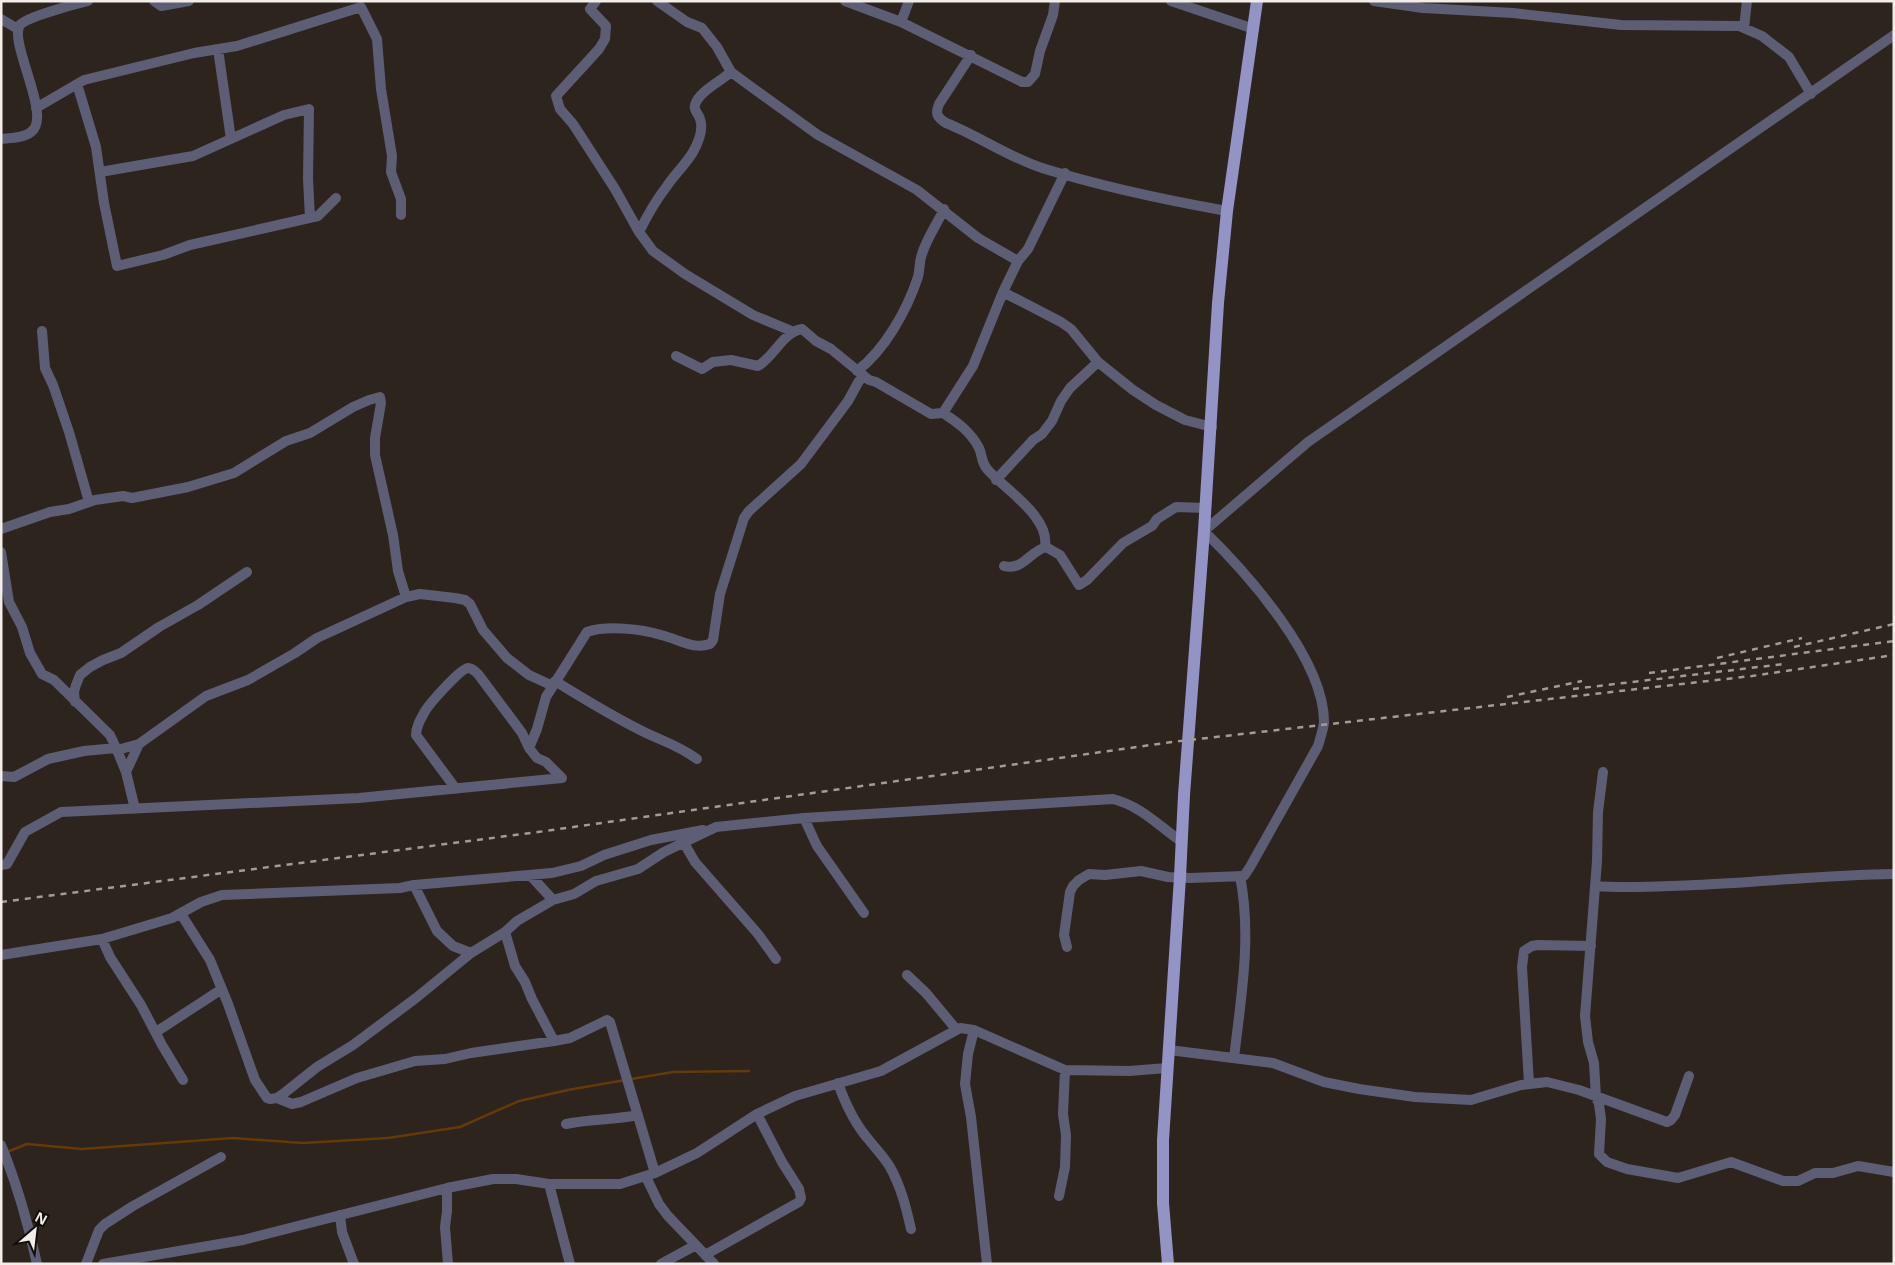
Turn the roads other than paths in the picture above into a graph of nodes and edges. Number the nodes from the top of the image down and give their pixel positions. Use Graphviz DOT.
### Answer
graph roads {
  1 [pos="88,1"];
  2 [pos="154,1"];
  3 [pos="189,1"];
  4 [pos="596,1"];
  5 [pos="657,1"];
  6 [pos="845,1"];
  7 [pos="909,1"];
  8 [pos="1055,1"];
  9 [pos="1171,1"];
  10 [pos="1257,1"];
  11 [pos="1374,1"];
  12 [pos="1747,1"];
  13 [pos="1,19"];
  14 [pos="901,22"];
  15 [pos="1744,28"];
  16 [pos="18,29"];
  17 [pos="1254,29"];
  18 [pos="1894,35"];
  19 [pos="218,49"];
  20 [pos="971,55"];
  21 [pos="731,72"];
  22 [pos="77,84"];
  23 [pos="1811,94"];
  24 [pos="36,108"];
  25 [pos="1,139"];
  26 [pos="231,139"];
  27 [pos="100,172"];
  28 [pos="1065,174"];
  29 [pos="336,198"];
  30 [pos="944,209"];
  31 [pos="1227,211"];
  32 [pos="401,215"];
  33 [pos="310,218"];
  34 [pos="639,232"];
  35 [pos="1018,261"];
  36 [pos="1003,292"];
  37 [pos="42,331"];
  38 [pos="794,332"];
  39 [pos="676,356"];
  40 [pos="1098,362"];
  41 [pos="860,374"];
  42 [pos="943,412"];
  43 [pos="1212,427"];
  44 [pos="996,480"];
  45 [pos="89,502"];
  46 [pos="1206,508"];
  47 [pos="1,529"];
  48 [pos="1204,531"];
  49 [pos="1045,547"];
  50 [pos="1,552"];
  51 [pos="1004,566"];
  52 [pos="247,572"];
  53 [pos="406,597"];
  54 [pos="554,683"];
  55 [pos="75,702"];
  56 [pos="139,744"];
  57 [pos="529,748"];
  58 [pos="116,749"];
  59 [pos="697,759"];
  60 [pos="126,772"];
  61 [pos="1602,772"];
  62 [pos="1,776"];
  63 [pos="456,789"];
  64 [pos="135,809"];
  65 [pos="804,818"];
  66 [pos="716,828"];
  67 [pos="1182,842"];
  68 [pos="684,843"];
  69 [pos="1,865"];
  70 [pos="530,874"];
  71 [pos="1894,874"];
  72 [pos="1240,876"];
  73 [pos="1180,878"];
  74 [pos="414,885"];
  75 [pos="1595,886"];
  76 [pos="553,900"];
  77 [pos="864,913"];
  78 [pos="181,914"];
  79 [pos="505,932"];
  80 [pos="102,939"];
  81 [pos="1591,946"];
  82 [pos="1067,947"];
  83 [pos="471,953"];
  84 [pos="1,955"];
  85 [pos="776,959"];
  86 [pos="907,975"];
  87 [pos="222,989"];
  88 [pos="956,1029"];
  89 [pos="974,1030"];
  90 [pos="156,1032"];
  91 [pos="554,1041"];
  92 [pos="1169,1050"];
  93 [pos="1234,1058"];
  94 [pos="1167,1068"];
  95 [pos="1065,1070"];
  96 [pos="1689,1076"];
  97 [pos="182,1080"];
  98 [pos="838,1083"];
  99 [pos="1529,1083"];
  100 [pos="1596,1097"];
  101 [pos="276,1098"];
  102 [pos="757,1114"];
  103 [pos="638,1115"];
  104 [pos="566,1124"];
  105 [pos="1,1145"];
  106 [pos="221,1157"];
  107 [pos="1894,1172"];
  108 [pos="651,1175"];
  109 [pos="549,1184"];
  110 [pos="447,1188"];
  111 [pos="1059,1196"];
  112 [pos="340,1215"];
  113 [pos="911,1229"];
  114 [pos="696,1245"];
  115 [pos="705,1255"];
  116 [pos="36,1264"];
  117 [pos="86,1264"];
  118 [pos="103,1264"];
  119 [pos="354,1264"];
  120 [pos="448,1264"];
  121 [pos="570,1264"];
  122 [pos="661,1264"];
  123 [pos="714,1264"];
  124 [pos="987,1264"];
  125 [pos="1168,1264"];
  1 -- 16 [label="street"];
  2 -- 3 [label="street"];
  4 -- 34 [label="street"];
  5 -- 21 [label="street"];
  6 -- 14 [label="street"];
  7 -- 14 [label="street"];
  8 -- 20 [label="street"];
  9 -- 17 [label="street"];
  10 -- 17 [label="main road"];
  11 -- 15 [label="street"];
  12 -- 15 [label="street"];
  13 -- 16 [label="street"];
  14 -- 20 [label="street"];
  15 -- 23 [label="street"];
  16 -- 24 [label="street"];
  17 -- 31 [label="main road"];
  18 -- 23 [label="street"];
  19 -- 22 [label="street"];
  19 -- 26 [label="street"];
  19 -- 32 [label="street"];
  20 -- 28 [label="street"];
  21 -- 30 [label="street"];
  21 -- 34 [label="street"];
  22 -- 24 [label="street"];
  22 -- 27 [label="street"];
  23 -- 48 [label="street"];
  24 -- 25 [label="street"];
  26 -- 27 [label="street"];
  26 -- 33 [label="street"];
  27 -- 33 [label="street"];
  28 -- 31 [label="street"];
  28 -- 35 [label="street"];
  29 -- 33 [label="street"];
  30 -- 35 [label="street"];
  30 -- 41 [label="street"];
  31 -- 43 [label="main road"];
  34 -- 38 [label="street"];
  35 -- 36 [label="street"];
  36 -- 40 [label="street"];
  36 -- 42 [label="street"];
  37 -- 45 [label="street"];
  38 -- 39 [label="street"];
  38 -- 41 [label="street"];
  40 -- 43 [label="street"];
  40 -- 44 [label="street"];
  41 -- 42 [label="street"];
  41 -- 54 [label="street"];
  42 -- 44 [label="street"];
  43 -- 46 [label="main road"];
  44 -- 49 [label="street"];
  45 -- 47 [label="street"];
  45 -- 53 [label="street"];
  46 -- 48 [label="main road"];
  46 -- 49 [label="street"];
  48 -- 67 [label="main road"];
  48 -- 72 [label="street"];
  49 -- 51 [label="street"];
  50 -- 55 [label="street"];
  52 -- 55 [label="street"];
  53 -- 54 [label="street"];
  53 -- 56 [label="street"];
  54 -- 57 [label="street"];
  54 -- 59 [label="street"];
  55 -- 58 [label="street"];
  56 -- 58 [label="street"];
  56 -- 60 [label="street"];
  57 -- 63 [label="street"];
  57 -- 63 [label="street"];
  58 -- 60 [label="street"];
  58 -- 62 [label="street"];
  60 -- 64 [label="street"];
  61 -- 75 [label="street"];
  63 -- 64 [label="street"];
  64 -- 69 [label="street"];
  65 -- 66 [label="street"];
  65 -- 67 [label="street"];
  65 -- 77 [label="street"];
  66 -- 68 [label="street"];
  66 -- 70 [label="street"];
  67 -- 73 [label="main road"];
  68 -- 76 [label="street"];
  68 -- 85 [label="street"];
  70 -- 74 [label="street"];
  70 -- 76 [label="street"];
  71 -- 75 [label="street"];
  72 -- 73 [label="street"];
  72 -- 93 [label="street"];
  73 -- 82 [label="street"];
  73 -- 92 [label="main road"];
  74 -- 78 [label="street"];
  74 -- 83 [label="street"];
  75 -- 81 [label="street"];
  76 -- 79 [label="street"];
  78 -- 80 [label="street"];
  78 -- 87 [label="street"];
  79 -- 83 [label="street"];
  79 -- 91 [label="street"];
  80 -- 84 [label="street"];
  80 -- 90 [label="street"];
  81 -- 99 [label="street"];
  81 -- 100 [label="street"];
  83 -- 101 [label="street"];
  86 -- 88 [label="street"];
  87 -- 90 [label="street"];
  87 -- 101 [label="street"];
  88 -- 89 [label="street"];
  88 -- 98 [label="street"];
  89 -- 95 [label="street"];
  89 -- 124 [label="street"];
  90 -- 97 [label="street"];
  91 -- 101 [label="street"];
  91 -- 103 [label="street"];
  92 -- 93 [label="street"];
  92 -- 94 [label="main road"];
  93 -- 99 [label="street"];
  94 -- 95 [label="street"];
  94 -- 125 [label="main road"];
  95 -- 111 [label="street"];
  96 -- 100 [label="street"];
  98 -- 102 [label="street"];
  98 -- 113 [label="street"];
  99 -- 100 [label="street"];
  100 -- 107 [label="street"];
  102 -- 108 [label="street"];
  102 -- 115 [label="street"];
  103 -- 104 [label="street"];
  103 -- 108 [label="street"];
  105 -- 116 [label="street"];
  106 -- 117 [label="street"];
  108 -- 109 [label="street"];
  108 -- 114 [label="street"];
  109 -- 110 [label="street"];
  109 -- 121 [label="street"];
  110 -- 112 [label="street"];
  110 -- 120 [label="street"];
  112 -- 118 [label="street"];
  112 -- 119 [label="street"];
  114 -- 115 [label="street"];
  114 -- 122 [label="street"];
  115 -- 123 [label="street"];
}
